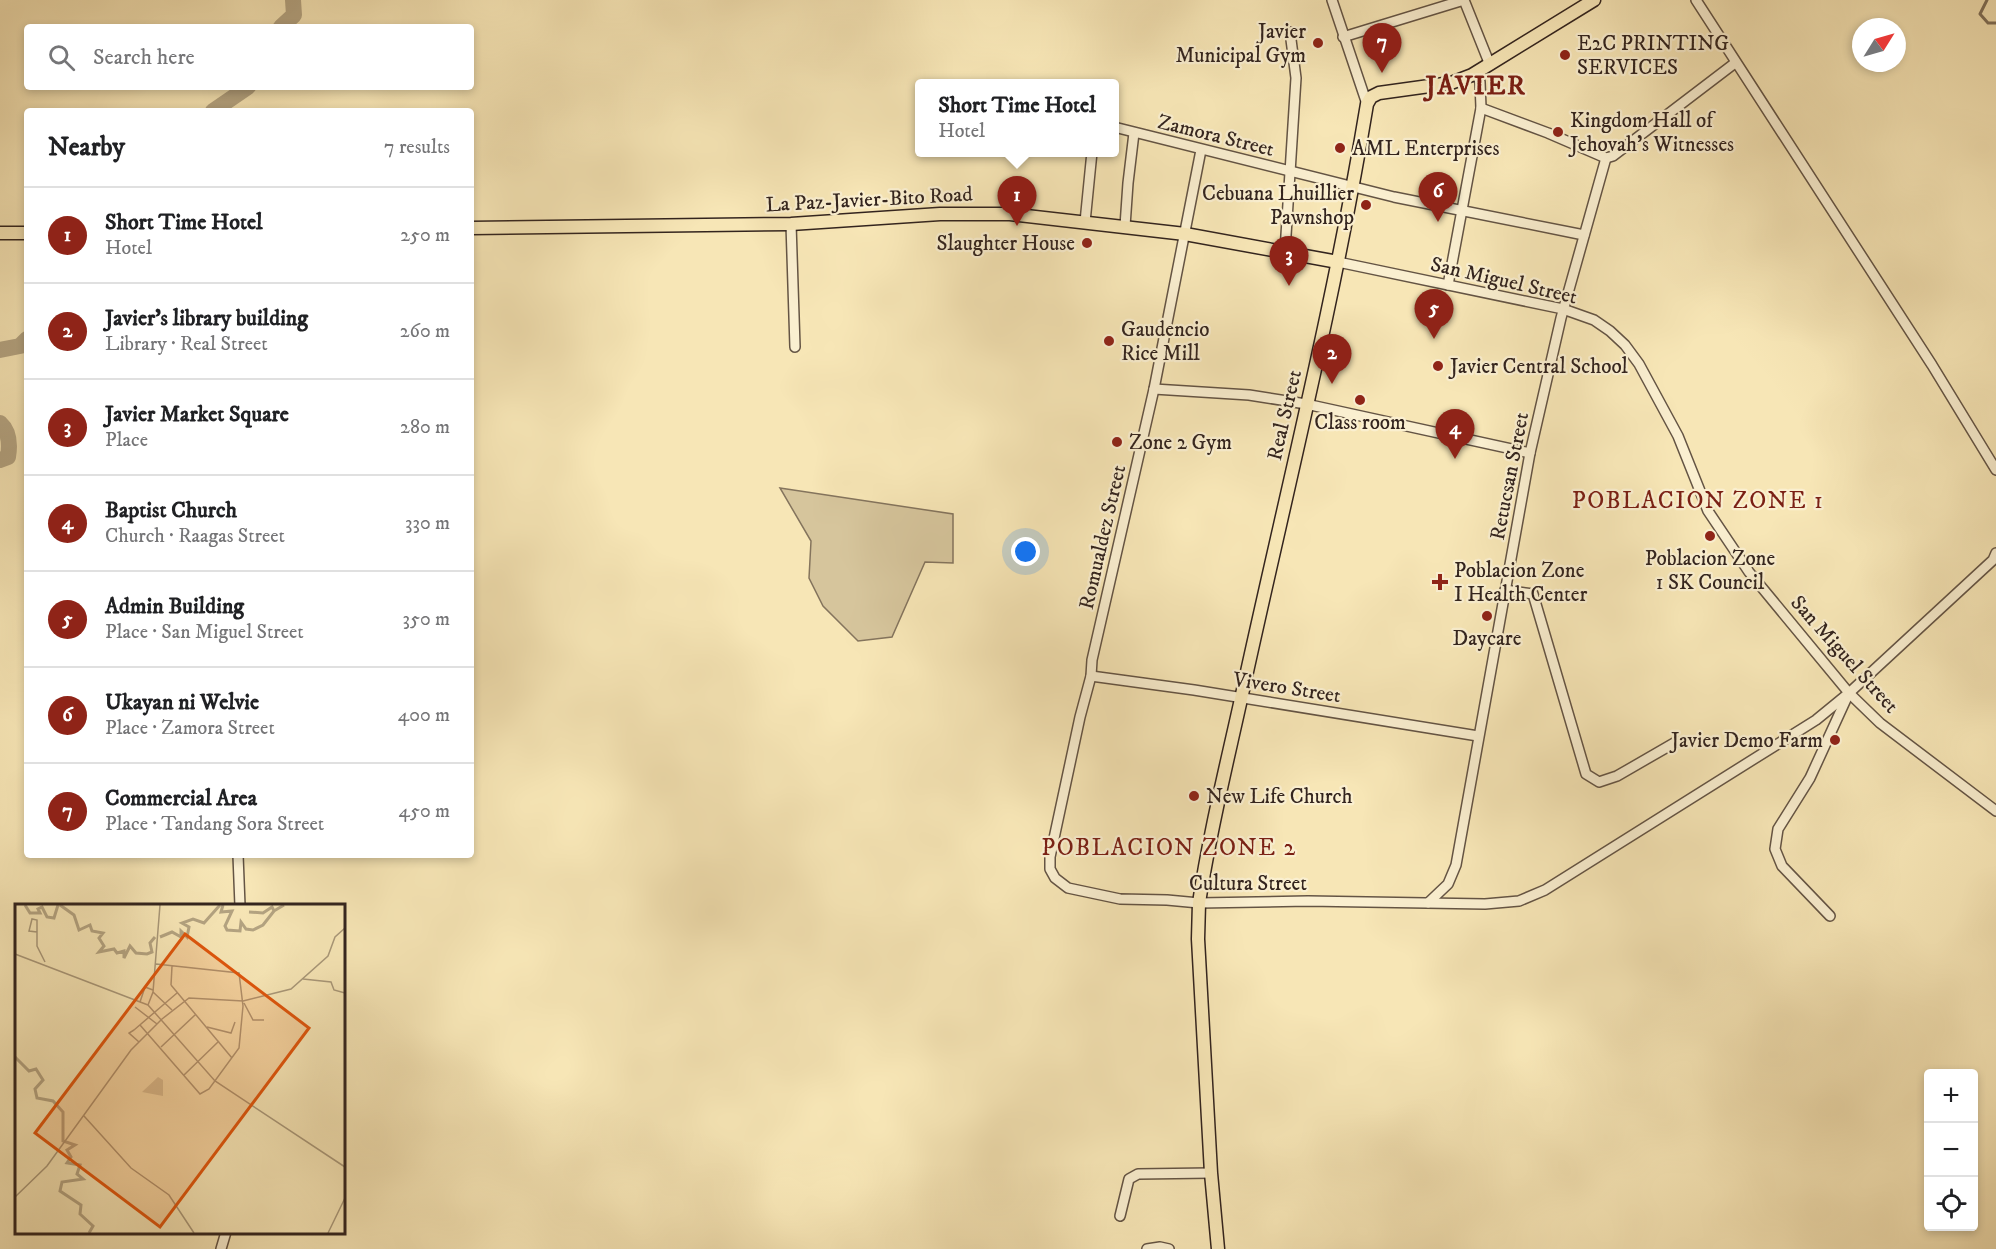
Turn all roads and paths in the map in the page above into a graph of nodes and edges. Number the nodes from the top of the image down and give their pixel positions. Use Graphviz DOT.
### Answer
graph roads {
  1 [pos="1332,0"];
  2 [pos="1594,0"];
  3 [pos="1696,0"];
  4 [pos="1290,32"];
  5 [pos="1343,37"];
  6 [pos="1736,63"];
  7 [pos="1490,65"];
  8 [pos="1476,73"];
  9 [pos="1367,104"];
  10 [pos="1481,108"];
  11 [pos="1119,129"];
  12 [pos="1134,133"];
  13 [pos="1201,150"];
  14 [pos="1092,157"];
  15 [pos="1606,158"];
  16 [pos="1290,171"];
  17 [pos="1353,187"];
  18 [pos="1461,211"];
  19 [pos="1085,222"];
  20 [pos="791,224"];
  21 [pos="1125,226"];
  22 [pos="474,228"];
  23 [pos="0,233"];
  24 [pos="24,233"];
  25 [pos="1185,234"];
  26 [pos="1584,235"];
  27 [pos="1285,251"];
  28 [pos="1338,262"];
  29 [pos="1448,285"];
  30 [pos="1563,309"];
  31 [pos="795,347"];
  32 [pos="1154,389"];
  33 [pos="1306,405"];
  34 [pos="1530,453"];
  35 [pos="1996,470"];
  36 [pos="1996,553"];
  37 [pos="1505,590"];
  38 [pos="1091,676"];
  39 [pos="1849,693"];
  40 [pos="1241,699"];
  41 [pos="1478,736"];
  42 [pos="1676,742"];
  43 [pos="1996,812"];
  44 [pos="238,858"];
  45 [pos="1068,888"];
  46 [pos="1199,903"];
  47 [pos="1428,903"];
  48 [pos="240,904"];
  49 [pos="1830,916"];
  50 [pos="1211,1173"];
  51 [pos="1120,1216"];
  52 [pos="226,1234"];
  53 [pos="221,1249"];
  54 [pos="1147,1249"];
  55 [pos="1169,1249"];
  56 [pos="1218,1249"];
  1 -- 5 [label="street"];
  2 -- 7 [label="main road"];
  3 -- 6 [label="street"];
  4 -- 16 [label="street"];
  5 -- 7 [label="street"];
  5 -- 9 [label="street"];
  6 -- 15 [label="street"];
  6 -- 35 [label="street"];
  7 -- 8 [label="main road"];
  8 -- 9 [label="main road"];
  8 -- 10 [label="street"];
  9 -- 17 [label="main road, Real Street"];
  10 -- 15 [label="street"];
  10 -- 18 [label="street"];
  11 -- 12 [label="street, Zamora Street"];
  12 -- 13 [label="street, Zamora Street"];
  12 -- 21 [label="street"];
  13 -- 16 [label="street, Zamora Street"];
  13 -- 25 [label="street, Romualdez Street"];
  14 -- 19 [label="street"];
  15 -- 26 [label="street, Retucsan Street"];
  16 -- 17 [label="street, Zamora Street"];
  16 -- 27 [label="street"];
  17 -- 18 [label="street"];
  17 -- 28 [label="main road, Real Street"];
  18 -- 26 [label="street"];
  18 -- 29 [label="street"];
  19 -- 20 [label="main road, La Paz-Javier-Bito Road"];
  19 -- 21 [label="main road, La Paz-Javier-Bito Road"];
  20 -- 22 [label="main road, La Paz-Javier-Bito Road"];
  20 -- 31 [label="street"];
  21 -- 25 [label="main road, La Paz-Javier-Bito Road"];
  23 -- 24 [label="main road"];
  25 -- 27 [label="main road, La Paz-Javier-Bito Road"];
  25 -- 32 [label="street, Romualdez Street"];
  26 -- 30 [label="street, Retucsan Street"];
  27 -- 28 [label="main road, La Paz-Javier-Bito Road"];
  28 -- 29 [label="street, San Miguel Street"];
  28 -- 33 [label="main road, Real Street"];
  29 -- 30 [label="street, San Miguel Street"];
  30 -- 34 [label="street, Retucsan Street"];
  30 -- 39 [label="street, San Miguel Street"];
  32 -- 33 [label="street"];
  32 -- 38 [label="street, Romualdez Street"];
  33 -- 34 [label="street"];
  33 -- 40 [label="main road, Real Street"];
  34 -- 37 [label="street, Retucsan Street"];
  36 -- 39 [label="street, Cultura Street"];
  37 -- 41 [label="street, Retucsan Street"];
  37 -- 42 [label="street"];
  38 -- 40 [label="street, Vivero Street"];
  38 -- 45 [label="street, Romualdez Street"];
  39 -- 43 [label="street, San Miguel Street"];
  39 -- 47 [label="street, Cultura Street"];
  39 -- 49 [label="street"];
  40 -- 41 [label="street, Vivero Street"];
  40 -- 46 [label="main road, Real Street"];
  41 -- 47 [label="street, Retucsan Street"];
  44 -- 48 [label="street"];
  45 -- 46 [label="street, Cultura Street"];
  46 -- 47 [label="street, Cultura Street"];
  46 -- 50 [label="main road, Real Street"];
  50 -- 51 [label="street"];
  50 -- 56 [label="main road, Real Street"];
  52 -- 53 [label="street"];
  54 -- 55 [label="street"];
}
